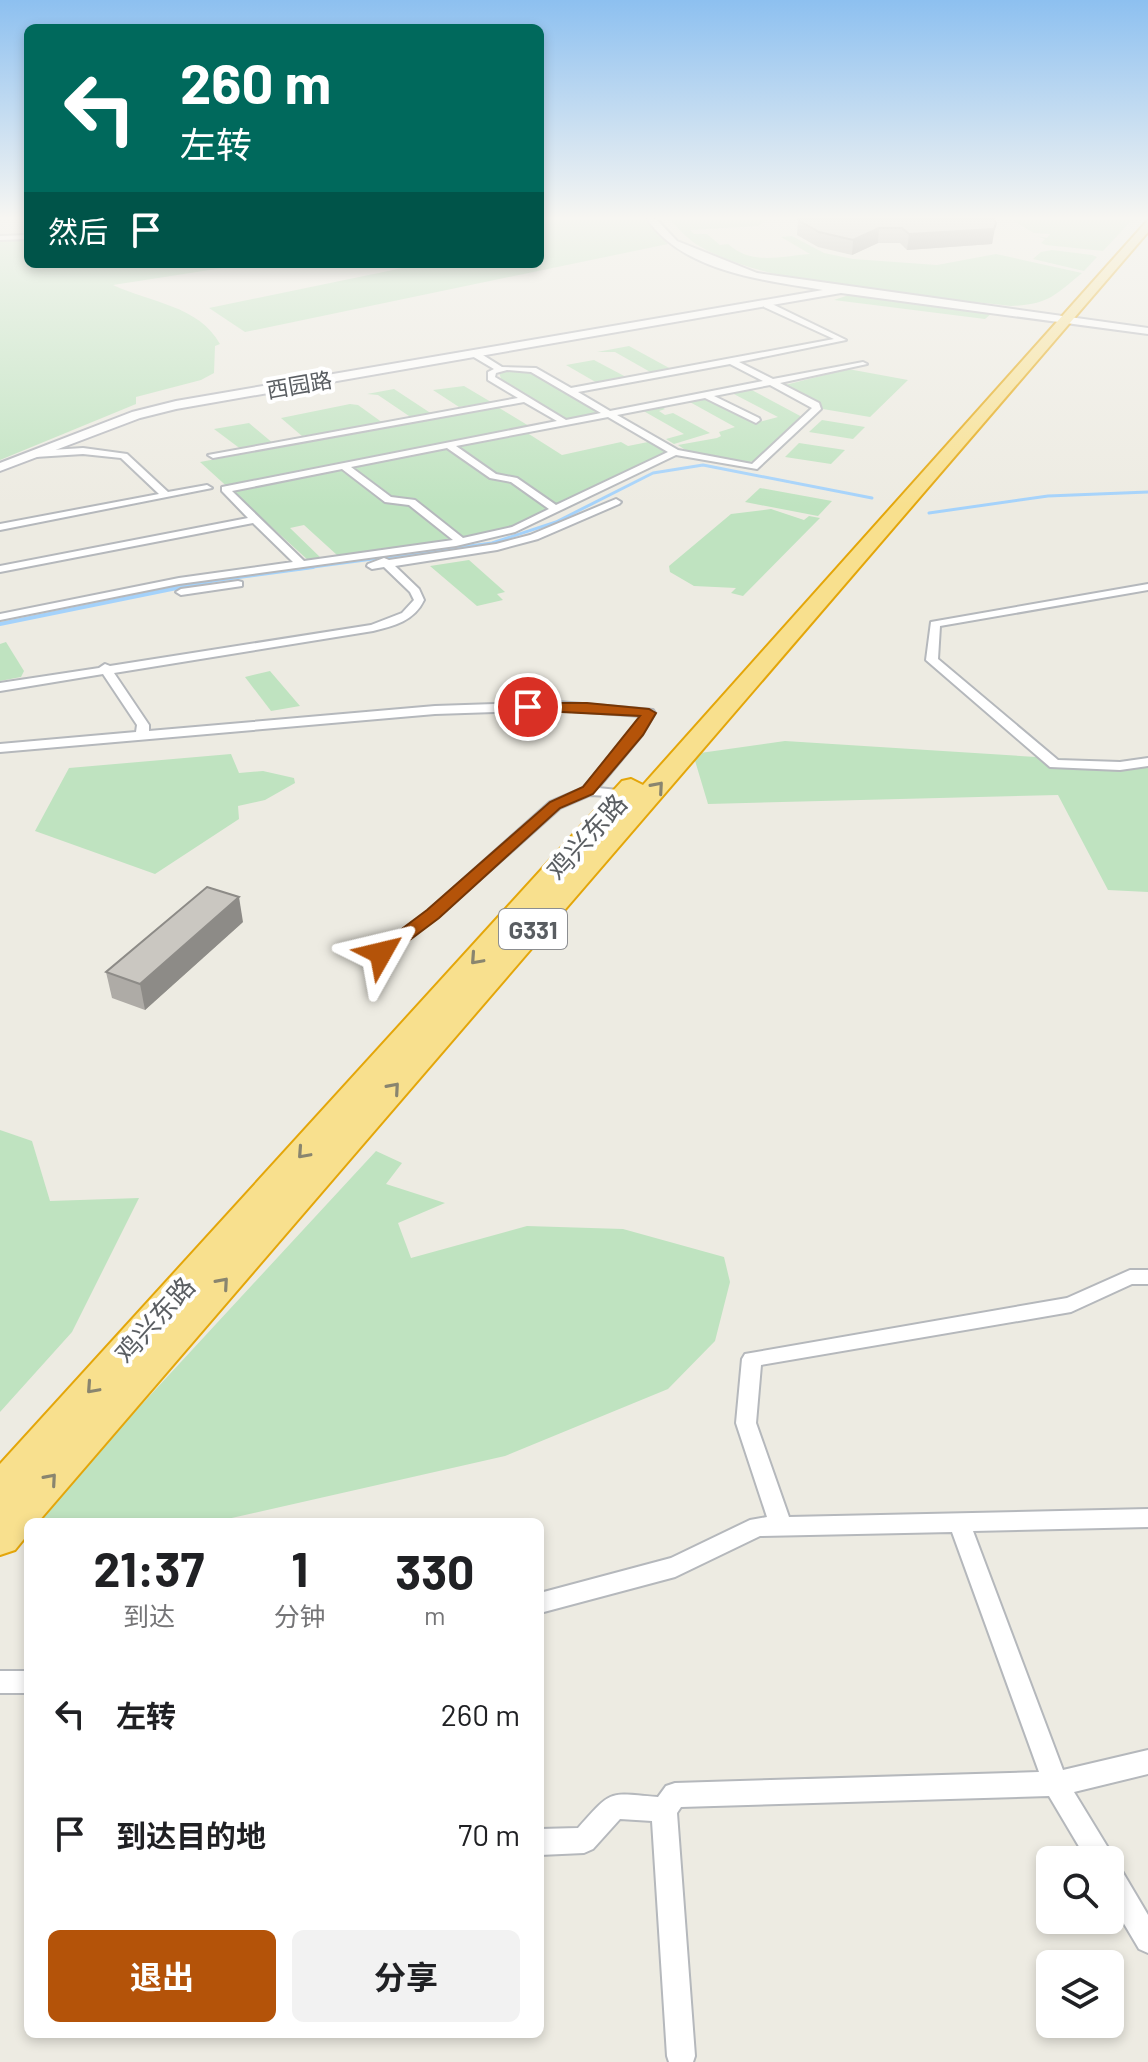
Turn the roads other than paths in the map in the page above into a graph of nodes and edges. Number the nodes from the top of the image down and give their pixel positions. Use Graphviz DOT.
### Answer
graph roads {
  1 [pos="706,315"];
  2 [pos="789,315"];
  3 [pos="1039,315"];
  4 [pos="1062,315"];
  5 [pos="1063,315"];
  6 [pos="1060,318"];
  7 [pos="1148,329"];
  8 [pos="475,354"];
  9 [pos="731,361"];
  10 [pos="863,364"];
  11 [pos="500,369"];
  12 [pos="771,382"];
  13 [pos="570,391"];
  14 [pos="706,395"];
  15 [pos="526,399"];
  16 [pos="608,413"];
  17 [pos="756,420"];
  18 [pos="564,422"];
  19 [pos="448,445"];
  20 [pos="675,452"];
  21 [pos="35,454"];
  22 [pos="213,455"];
  23 [pos="344,466"];
  24 [pos="0,467"];
  25 [pos="207,488"];
  26 [pos="166,496"];
  27 [pos="578,497"];
  28 [pos="555,509"];
  29 [pos="256,519"];
  30 [pos="0,527"];
  31 [pos="461,546"];
  32 [pos="378,554"];
  33 [pos="301,564"];
  34 [pos="387,564"];
  35 [pos="0,569"];
  36 [pos="1148,587"];
  37 [pos="0,617"];
  38 [pos="0,627"];
  39 [pos="105,668"];
  40 [pos="0,687"];
  41 [pos="142,737"];
  42 [pos="0,748"];
  43 [pos="1148,762"];
  44 [pos="588,791"];
  45 [pos="623,794"];
  46 [pos="381,953"];
  47 [pos="1148,1277"];
  48 [pos="0,1491"];
  49 [pos="1148,1518"];
  50 [pos="959,1522"];
  51 [pos="781,1526"];
  52 [pos="0,1537"];
  53 [pos="544,1602"];
  54 [pos="0,1682"];
  55 [pos="24,1682"];
  56 [pos="1148,1762"];
  57 [pos="1056,1784"];
  58 [pos="664,1810"];
  59 [pos="544,1842"];
  60 [pos="1093,1846"];
  61 [pos="1124,1899"];
  62 [pos="1148,1940"];
  63 [pos="681,2056"];
  1 -- 8 [label="main road, 西园路"];
  2 -- 9 [label="street"];
  3 -- 6 [label="main road"];
  4 -- 6 [label="highway, 鸡兴东路 / G331"];
  5 -- 6 [label="highway, 鸡兴东路 / G331"];
  6 -- 7 [label="main road"];
  6 -- 45 [label="highway, 鸡兴东路 / G331"];
  52 -- 6 [label="highway, 鸡兴东路 / G331, one-way"];
  8 -- 11 [label="street"];
  8 -- 21 [label="main road, 西园路"];
  9 -- 12 [label="street"];
  9 -- 13 [label="street"];
  10 -- 12 [label="street"];
  11 -- 13 [label="street"];
  11 -- 15 [label="street"];
  12 -- 14 [label="street"];
  12 -- 20 [label="street"];
  13 -- 16 [label="street"];
  14 -- 16 [label="street"];
  14 -- 17 [label="street"];
  15 -- 18 [label="street"];
  15 -- 22 [label="street"];
  16 -- 18 [label="street"];
  16 -- 20 [label="street"];
  18 -- 19 [label="street"];
  19 -- 23 [label="street"];
  19 -- 28 [label="street"];
  20 -- 27 [label="street"];
  21 -- 24 [label="main road, 西园路"];
  21 -- 26 [label="street"];
  23 -- 29 [label="street"];
  23 -- 31 [label="street"];
  25 -- 26 [label="street"];
  26 -- 30 [label="street"];
  27 -- 28 [label="street"];
  27 -- 31 [label="street"];
  28 -- 31 [label="street"];
  29 -- 33 [label="street"];
  29 -- 35 [label="street"];
  31 -- 32 [label="street"];
  31 -- 34 [label="street"];
  32 -- 33 [label="street"];
  32 -- 34 [label="street"];
  33 -- 37 [label="street"];
  34 -- 38 [label="street"];
  34 -- 39 [label="street"];
  36 -- 43 [label="street"];
  39 -- 40 [label="street"];
  39 -- 41 [label="street"];
  41 -- 42 [label="street"];
  41 -- 44 [label="street"];
  44 -- 45 [label="street"];
  44 -- 46 [label="street"];
  45 -- 48 [label="highway, 鸡兴东路 / G331, one-way"];
  47 -- 51 [label="street"];
  49 -- 50 [label="street"];
  50 -- 51 [label="street"];
  50 -- 57 [label="street"];
  51 -- 53 [label="street"];
  54 -- 55 [label="street"];
  56 -- 57 [label="street"];
  57 -- 58 [label="street"];
  57 -- 60 [label="street"];
  58 -- 59 [label="street"];
  58 -- 63 [label="street"];
  61 -- 62 [label="street"];
}
